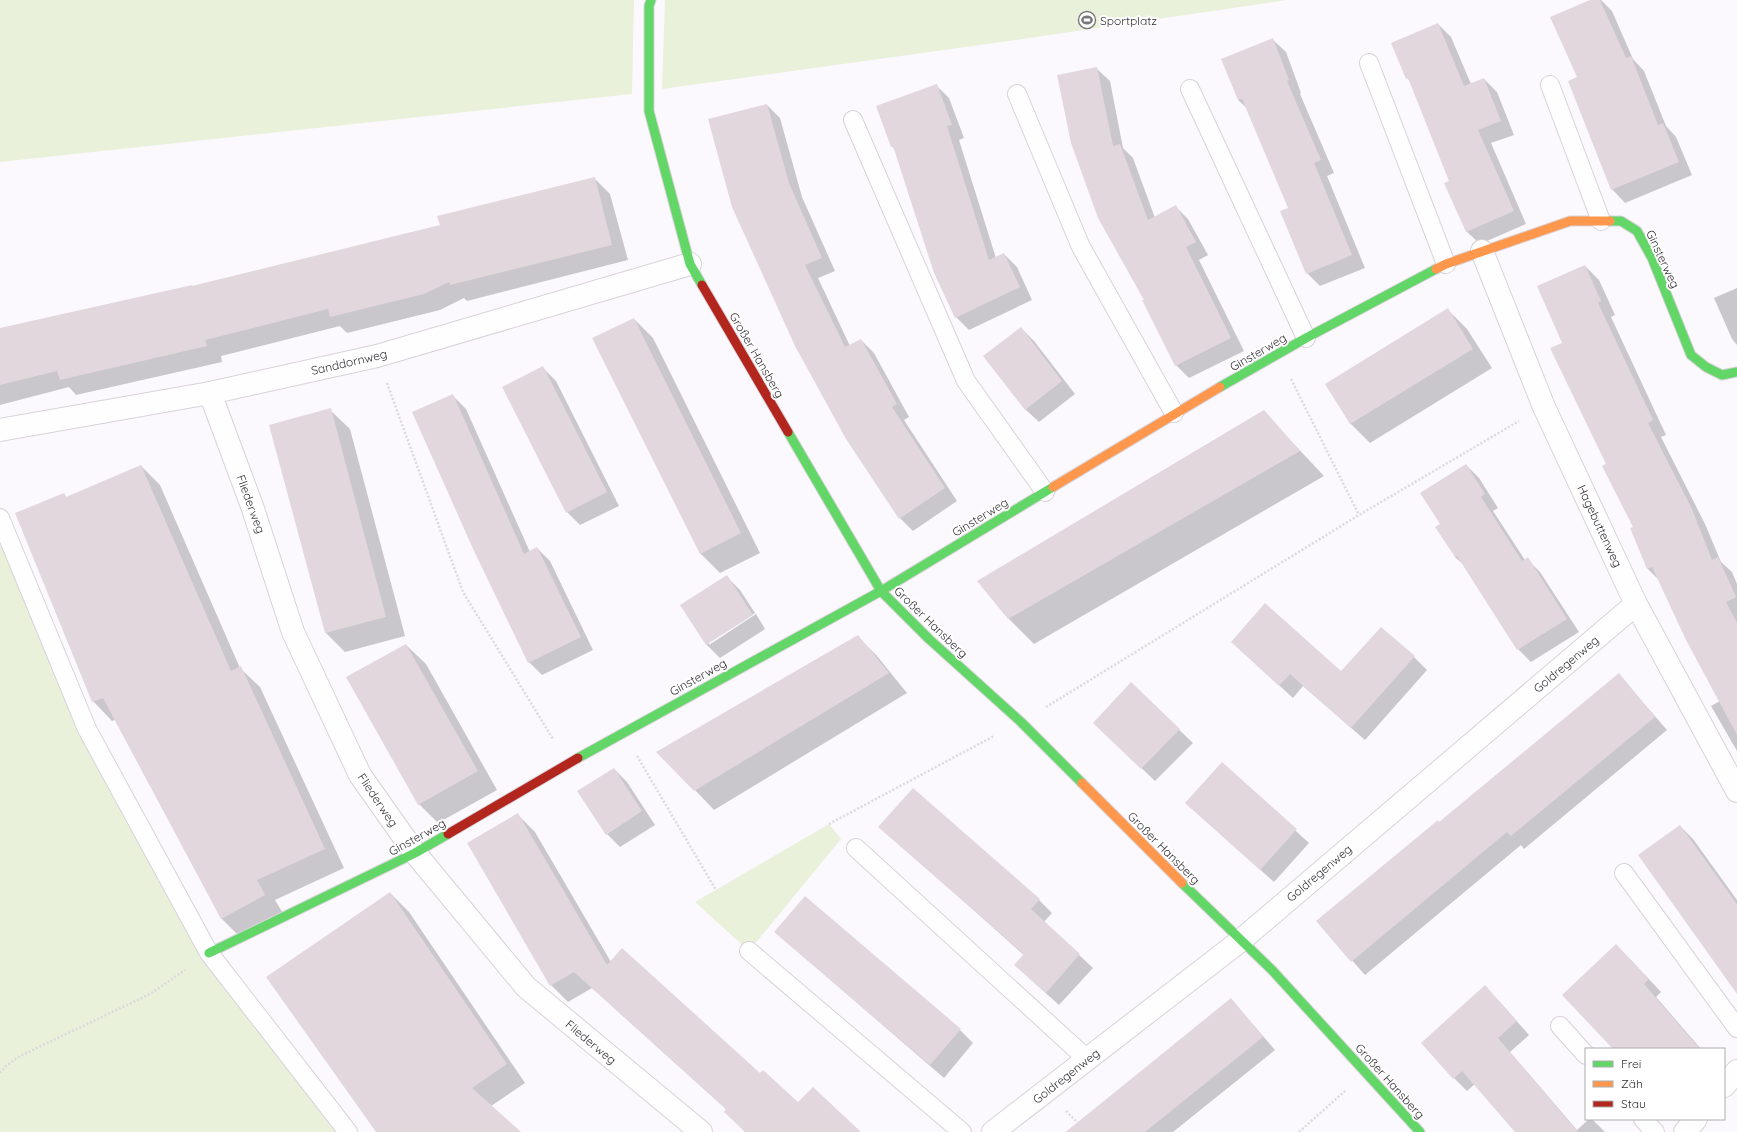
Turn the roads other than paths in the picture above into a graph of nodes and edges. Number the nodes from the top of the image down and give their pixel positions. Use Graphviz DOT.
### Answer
graph roads {
  1 [pos="651,0"];
  2 [pos="1368,63"];
  3 [pos="1550,85"];
  4 [pos="1190,89"];
  5 [pos="1017,94"];
  6 [pos="853,120"];
  7 [pos="1601,221"];
  8 [pos="1482,251"];
  9 [pos="690,264"];
  10 [pos="1446,264"];
  11 [pos="1306,338"];
  12 [pos="1737,372"];
  13 [pos="210,394"];
  14 [pos="1174,413"];
  15 [pos="0,430"];
  16 [pos="1045,492"];
  17 [pos="0,518"];
  18 [pos="881,591"];
  19 [pos="1636,604"];
  20 [pos="1737,791"];
  21 [pos="856,848"];
  22 [pos="415,853"];
  23 [pos="1624,873"];
  24 [pos="1240,941"];
  25 [pos="749,951"];
  26 [pos="209,952"];
  27 [pos="1560,1026"];
  28 [pos="1737,1028"];
  29 [pos="1585,1054"];
  30 [pos="1087,1059"];
  31 [pos="1737,1071"];
  32 [pos="1725,1085"];
  33 [pos="1644,1120"];
  34 [pos="1695,1120"];
  35 [pos="348,1132"];
  36 [pos="700,1132"];
  37 [pos="962,1132"];
  38 [pos="993,1132"];
  39 [pos="1420,1132"];
  40 [pos="1655,1132"];
  41 [pos="1685,1132"];
  1 -- 9 [label="street, Großer Hansberg"];
  2 -- 10 [label="lane"];
  3 -- 7 [label="lane"];
  4 -- 11 [label="lane"];
  5 -- 14 [label="lane"];
  6 -- 16 [label="lane"];
  7 -- 8 [label="street, Ginsterweg"];
  7 -- 12 [label="street, Ginsterweg"];
  8 -- 10 [label="street, Ginsterweg"];
  8 -- 19 [label="street, Hagebuttenweg"];
  9 -- 13 [label="street, Sanddornweg"];
  9 -- 18 [label="street, Großer Hansberg"];
  10 -- 11 [label="street, Ginsterweg"];
  11 -- 14 [label="street, Ginsterweg"];
  13 -- 15 [label="street, Sanddornweg"];
  13 -- 22 [label="street, Fliederweg"];
  14 -- 16 [label="street, Ginsterweg"];
  16 -- 18 [label="street, Ginsterweg"];
  17 -- 26 [label="lane"];
  18 -- 22 [label="street, Ginsterweg"];
  18 -- 24 [label="street, Großer Hansberg"];
  19 -- 20 [label="street, Hagebuttenweg"];
  19 -- 24 [label="street, Goldregenweg"];
  21 -- 30 [label="lane"];
  22 -- 26 [label="street, Ginsterweg"];
  22 -- 36 [label="street, Fliederweg"];
  23 -- 28 [label="lane"];
  24 -- 30 [label="street, Goldregenweg"];
  24 -- 39 [label="street, Großer Hansberg"];
  25 -- 37 [label="lane"];
  26 -- 35 [label="lane"];
  27 -- 29 [label="lane"];
  30 -- 38 [label="street, Goldregenweg"];
  31 -- 32 [label="street"];
  33 -- 40 [label="lane"];
  34 -- 41 [label="street"];
}
